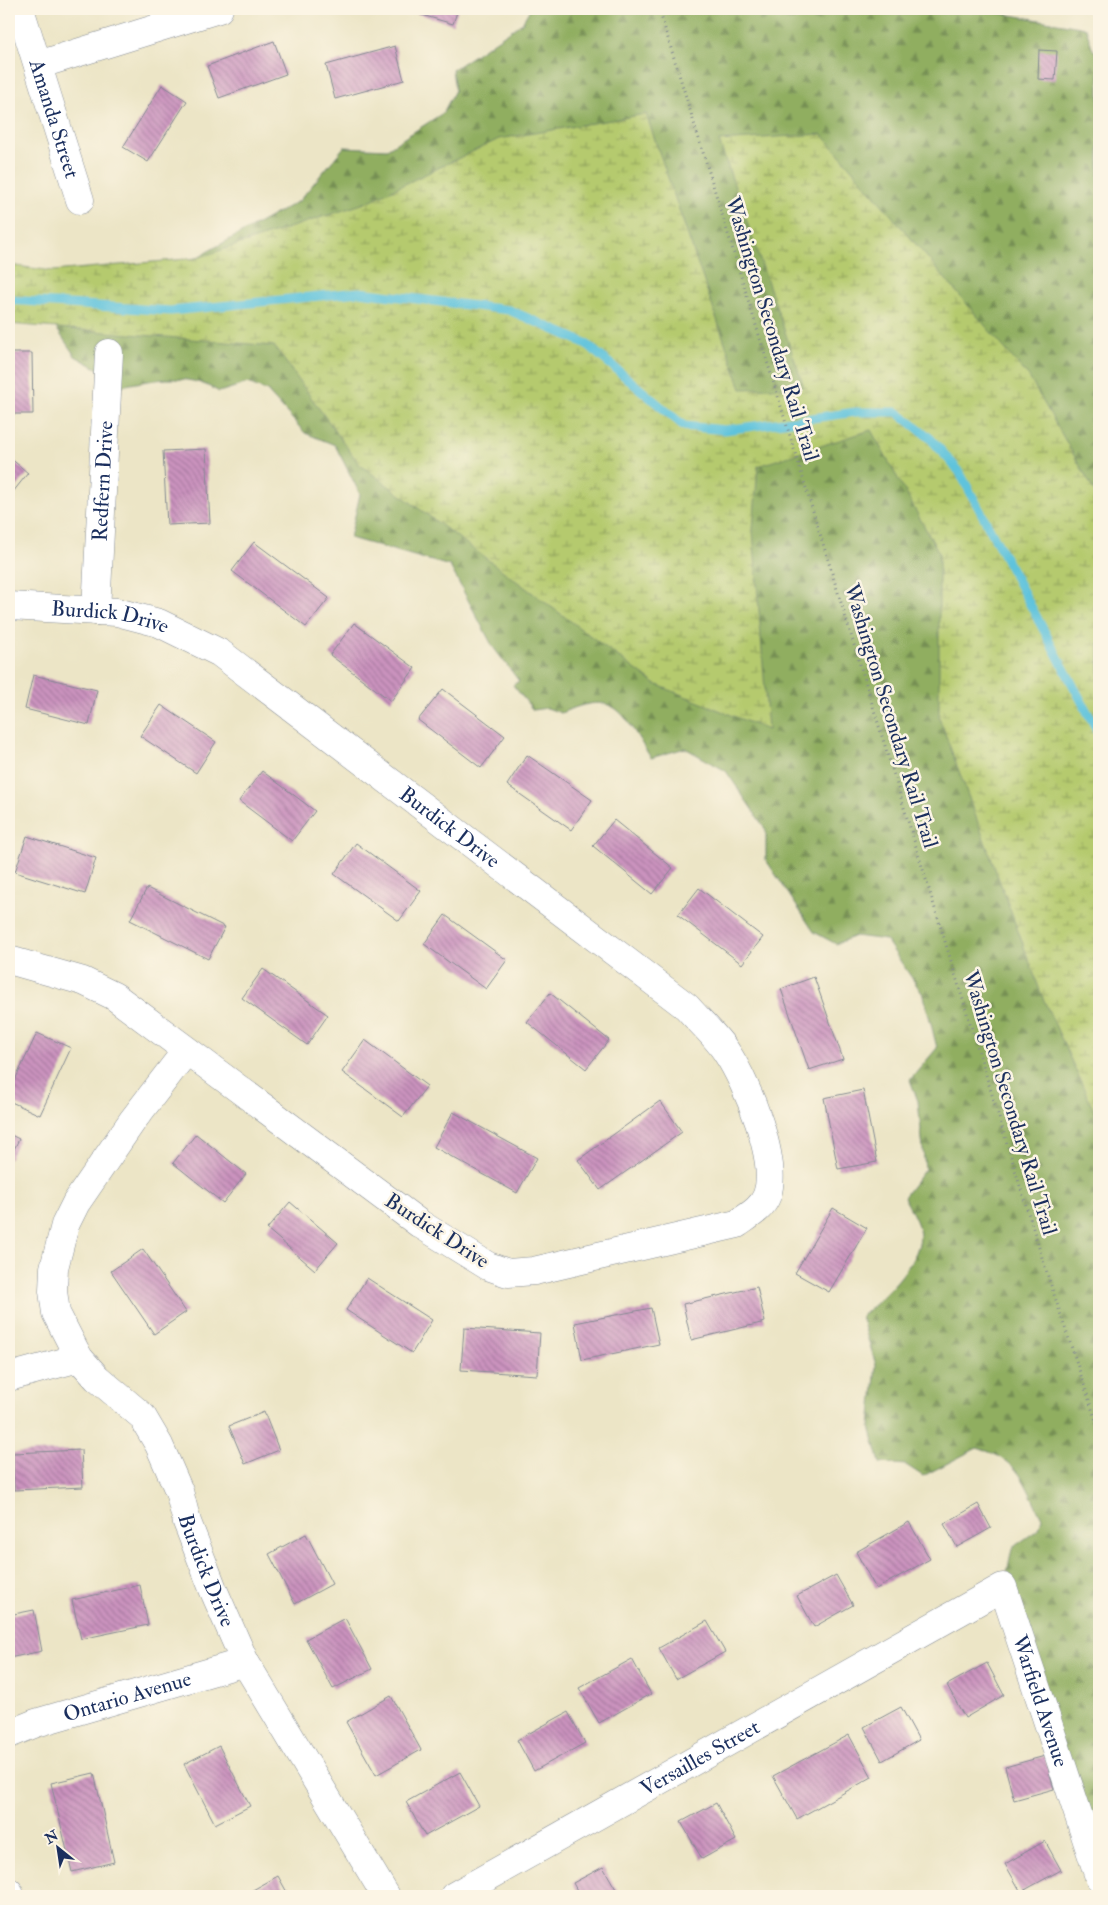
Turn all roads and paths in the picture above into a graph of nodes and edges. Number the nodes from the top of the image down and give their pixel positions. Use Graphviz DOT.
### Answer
graph roads {
  1 [pos="20,9"];
  2 [pos="220,9"];
  3 [pos="659,9"];
  4 [pos="38,65"];
  5 [pos="80,200"];
  6 [pos="108,352"];
  7 [pos="9,606"];
  8 [pos="96,611"];
  9 [pos="9,960"];
  10 [pos="186,1051"];
  11 [pos="79,1358"];
  12 [pos="9,1378"];
  13 [pos="1099,1430"];
  14 [pos="946,1620"];
  15 [pos="245,1662"];
  16 [pos="9,1734"];
  17 [pos="1099,1877"];
  18 [pos="9,1892"];
  19 [pos="10,1896"];
  20 [pos="386,1896"];
  21 [pos="454,1896"];
  1 -- 4 [label="street, Amanda Street"];
  2 -- 4 [label="street"];
  3 -- 13 [label="path, Washington Secondary Rail Trail"];
  4 -- 5 [label="street, Amanda Street"];
  6 -- 8 [label="street, Redfern Drive"];
  7 -- 8 [label="street, Burdick Drive"];
  8 -- 10 [label="street, Burdick Drive"];
  9 -- 10 [label="street"];
  10 -- 11 [label="street, Burdick Drive"];
  11 -- 12 [label="street"];
  11 -- 15 [label="street, Burdick Drive"];
  14 -- 17 [label="street, Warfield Avenue"];
  14 -- 21 [label="street, Versailles Street"];
  15 -- 16 [label="street, Ontario Avenue"];
  15 -- 20 [label="street, Burdick Drive"];
  18 -- 19 [label="street"];
}
